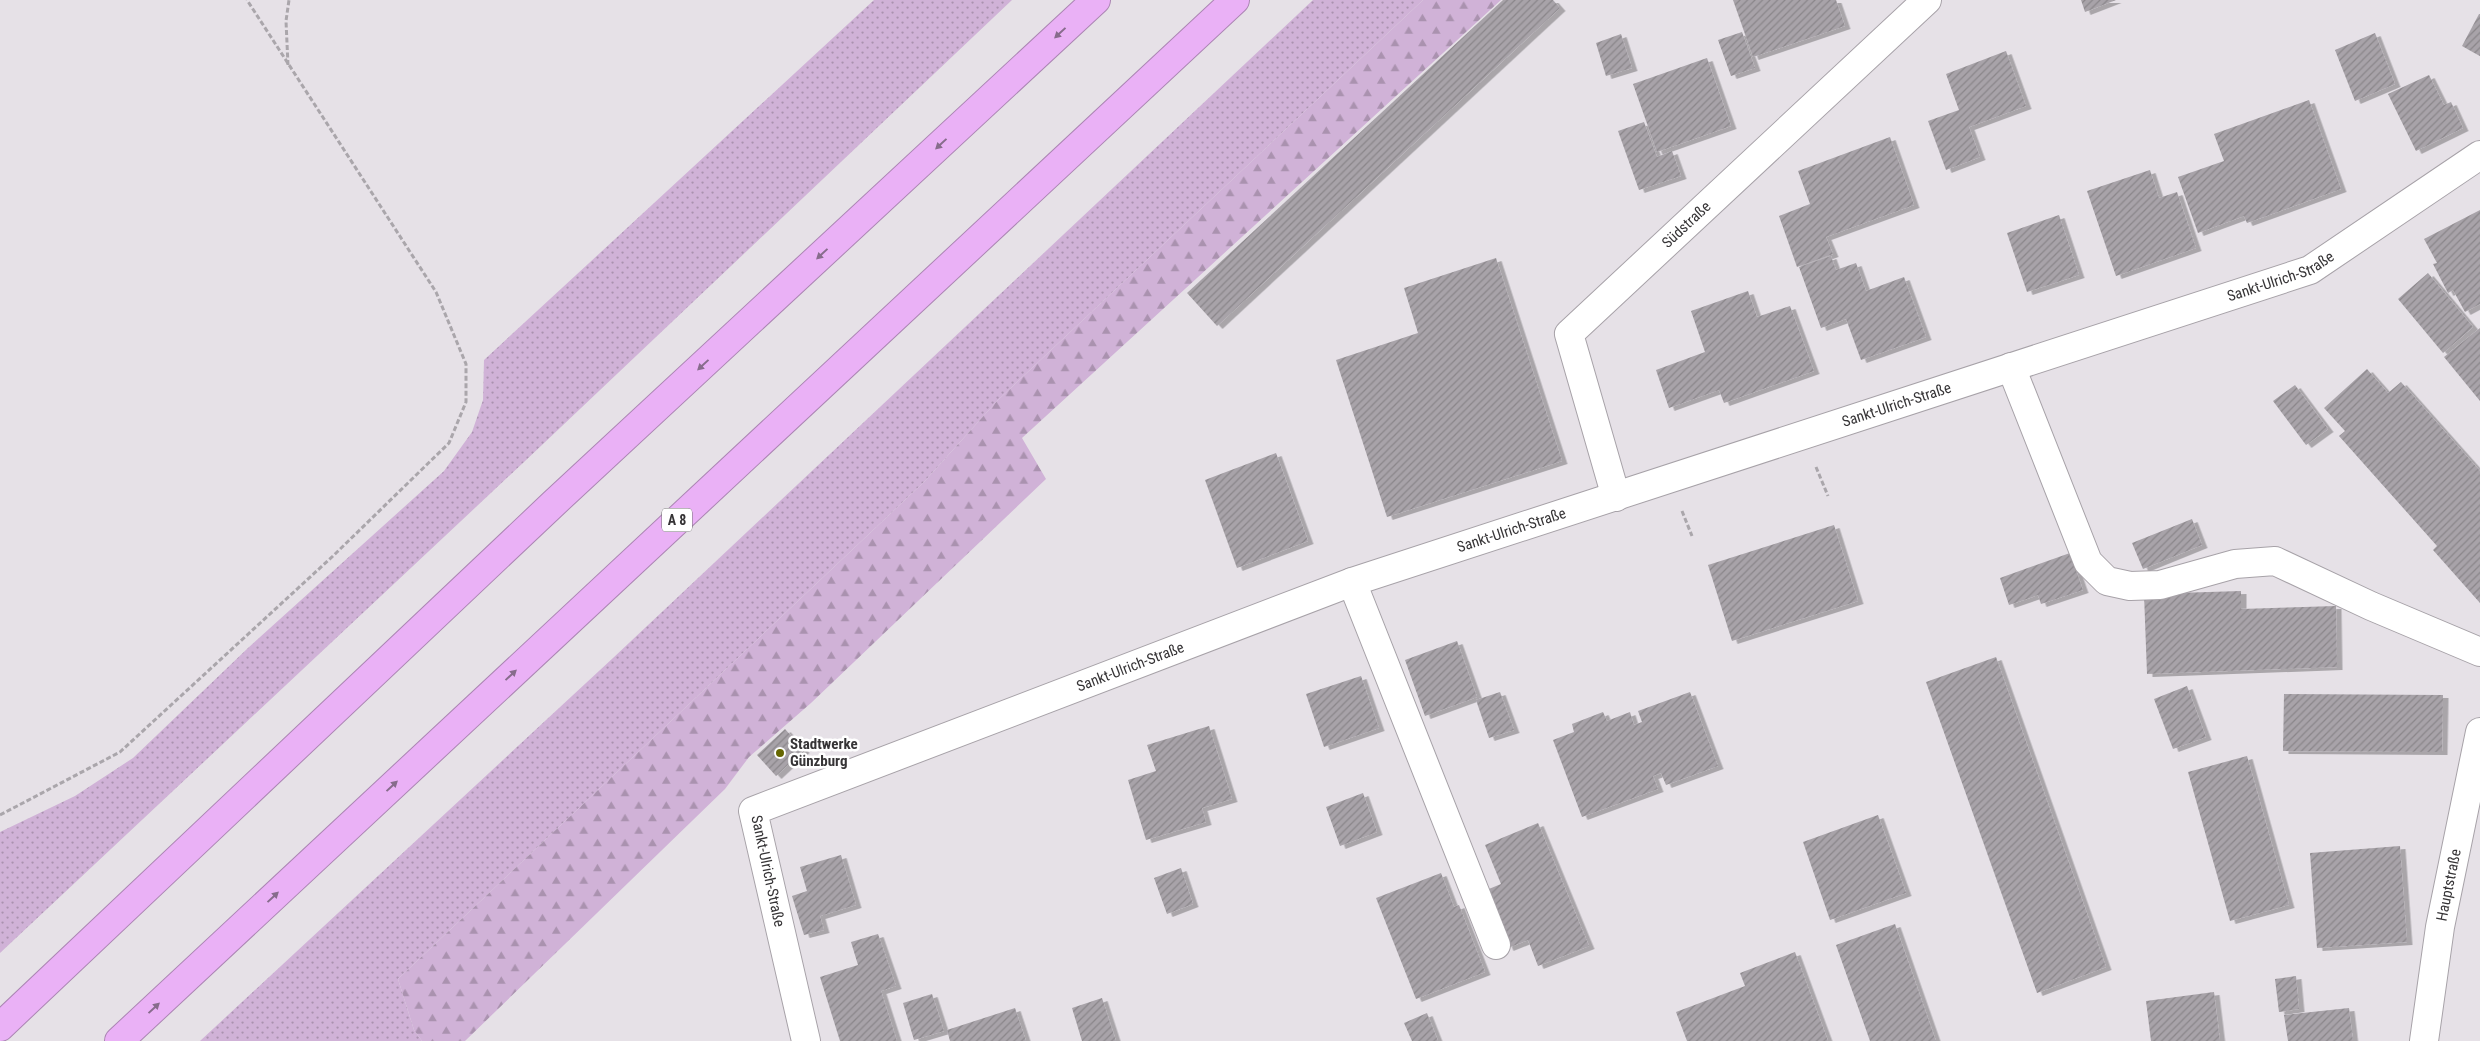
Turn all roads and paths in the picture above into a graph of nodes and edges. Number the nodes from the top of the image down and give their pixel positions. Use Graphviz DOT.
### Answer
graph roads {
  1 [pos="247,0"];
  2 [pos="289,0"];
  3 [pos="1096,0"];
  4 [pos="1235,0"];
  5 [pos="1927,0"];
  6 [pos="288,66"];
  7 [pos="2480,155"];
  8 [pos="2011,367"];
  9 [pos="1616,497"];
  10 [pos="1352,582"];
  11 [pos="2480,652"];
  12 [pos="2480,732"];
  13 [pos="0,816"];
  14 [pos="1496,945"];
  15 [pos="0,1027"];
  16 [pos="119,1041"];
  17 [pos="806,1041"];
  18 [pos="2424,1041"];
  1 -- 6 [label="path"];
  2 -- 6 [label="path"];
  3 -- 15 [label="highway, one-way"];
  16 -- 4 [label="highway, A 8, one-way"];
  5 -- 9 [label="street, Südstraße"];
  6 -- 13 [label="path"];
  7 -- 8 [label="street, Sankt-Ulrich-Straße"];
  8 -- 9 [label="street, Sankt-Ulrich-Straße"];
  8 -- 11 [label="street"];
  9 -- 10 [label="street, Sankt-Ulrich-Straße"];
  10 -- 14 [label="street"];
  10 -- 17 [label="street, Sankt-Ulrich-Straße"];
  12 -- 18 [label="street, Hauptstraße"];
}
